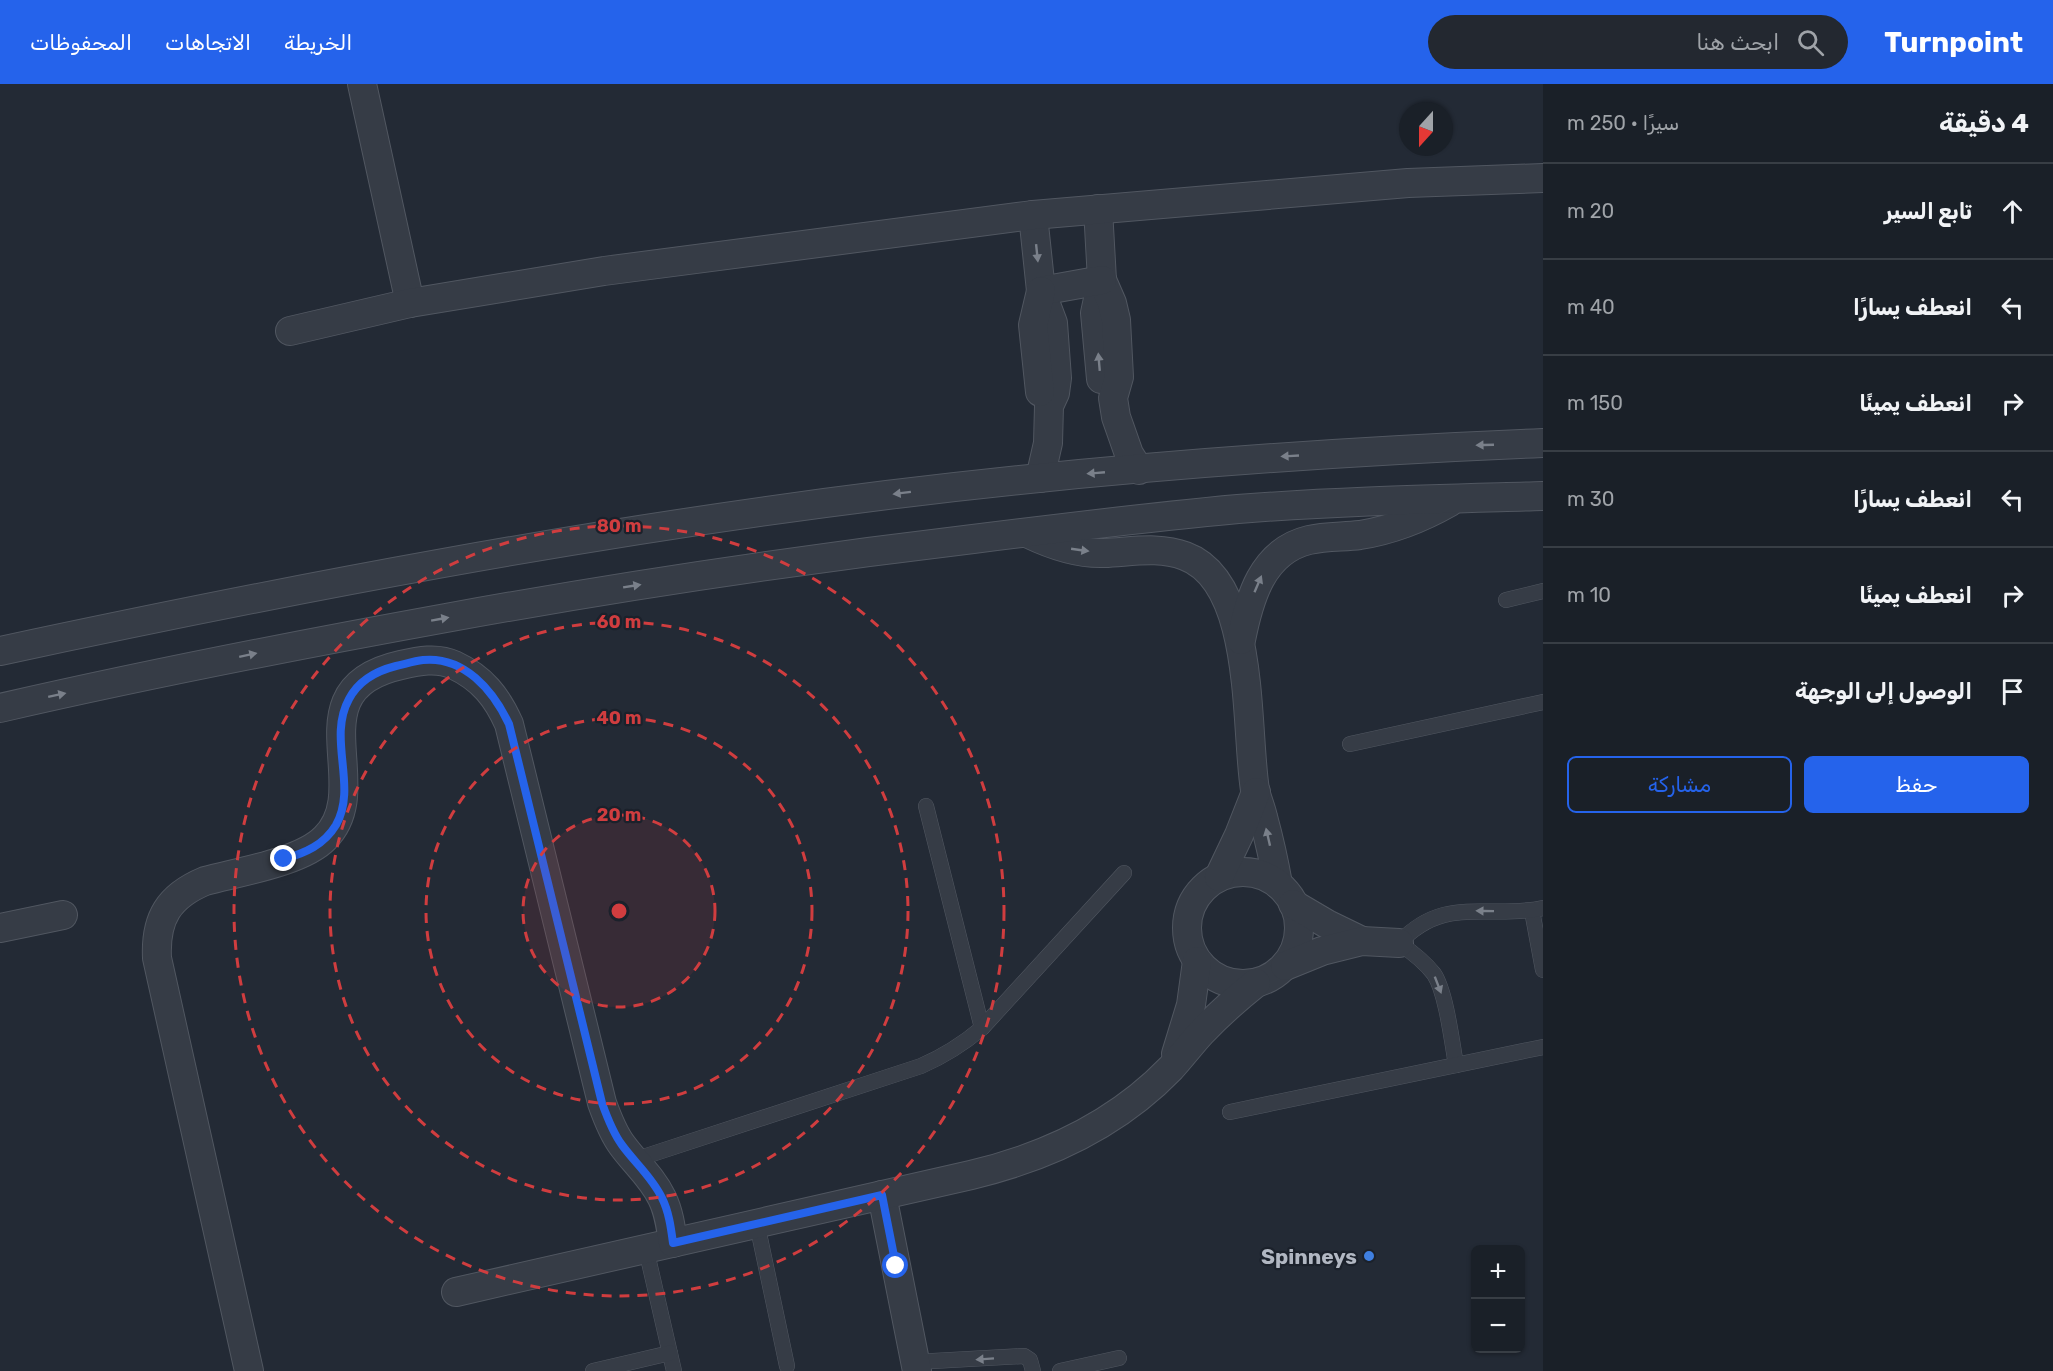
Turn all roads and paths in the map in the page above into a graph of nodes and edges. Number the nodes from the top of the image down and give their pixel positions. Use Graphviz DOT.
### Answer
graph roads {
  1 [pos="362,84"];
  2 [pos="1543,178"];
  3 [pos="1098,209"];
  4 [pos="1033,215"];
  5 [pos="1102,280"];
  6 [pos="1041,291"];
  7 [pos="410,303"];
  8 [pos="290,331"];
  9 [pos="1543,443"];
  10 [pos="1139,470"];
  11 [pos="1040,478"];
  12 [pos="1543,496"];
  13 [pos="1455,498"];
  14 [pos="1024,532"];
  15 [pos="1542,594"];
  16 [pos="1506,600"];
  17 [pos="1241,640"];
  18 [pos="0,651"];
  19 [pos="1543,702"];
  20 [pos="0,708"];
  21 [pos="1350,744"];
  22 [pos="1256,792"];
  23 [pos="927,806"];
  24 [pos="1124,873"];
  25 [pos="1219,877"];
  26 [pos="1286,894"];
  27 [pos="1537,909"];
  28 [pos="63,915"];
  29 [pos="0,928"];
  30 [pos="1362,941"];
  31 [pos="1399,943"];
  32 [pos="1197,961"];
  33 [pos="1285,966"];
  34 [pos="1543,970"];
  35 [pos="1256,983"];
  36 [pos="982,1028"];
  37 [pos="1543,1047"];
  38 [pos="1456,1065"];
  39 [pos="1171,1068"];
  40 [pos="1230,1112"];
  41 [pos="634,1160"];
  42 [pos="882,1195"];
  43 [pos="757,1224"];
  44 [pos="673,1243"];
  45 [pos="646,1249"];
  46 [pos="456,1292"];
  47 [pos="670,1353"];
  48 [pos="1119,1358"];
  49 [pos="787,1366"];
  50 [pos="916,1367"];
  51 [pos="249,1371"];
  52 [pos="593,1371"];
  53 [pos="674,1371"];
  54 [pos="1033,1371"];
  55 [pos="1060,1371"];
  1 -- 7 [label="street"];
  2 -- 3 [label="street"];
  3 -- 4 [label="street"];
  3 -- 5 [label="street"];
  4 -- 6 [label="street, one-way"];
  4 -- 7 [label="street"];
  5 -- 6 [label="street"];
  10 -- 5 [label="street, one-way"];
  6 -- 11 [label="street"];
  7 -- 8 [label="street"];
  9 -- 10 [label="street, one-way"];
  10 -- 11 [label="street, one-way"];
  11 -- 18 [label="street, one-way"];
  12 -- 13 [label="street"];
  13 -- 14 [label="street"];
  17 -- 13 [label="street, one-way"];
  14 -- 17 [label="street, one-way"];
  20 -- 14 [label="street, one-way"];
  15 -- 16 [label="lane"];
  17 -- 22 [label="street"];
  19 -- 21 [label="lane"];
  22 -- 25 [label="street"];
  26 -- 22 [label="street, one-way"];
  23 -- 36 [label="lane"];
  24 -- 36 [label="lane"];
  25 -- 26 [label="street"];
  25 -- 32 [label="street"];
  26 -- 30 [label="street"];
  26 -- 33 [label="street"];
  27 -- 31 [label="lane, one-way"];
  27 -- 34 [label="lane"];
  28 -- 29 [label="street"];
  30 -- 31 [label="street"];
  30 -- 33 [label="street"];
  31 -- 38 [label="lane, one-way"];
  32 -- 35 [label="street"];
  32 -- 39 [label="street"];
  33 -- 35 [label="street"];
  35 -- 39 [label="street"];
  36 -- 41 [label="lane"];
  37 -- 38 [label="lane"];
  38 -- 40 [label="lane"];
  39 -- 42 [label="street"];
  41 -- 44 [label="street"];
  41 -- 51 [label="street"];
  42 -- 43 [label="street"];
  42 -- 50 [label="street"];
  43 -- 44 [label="street"];
  43 -- 49 [label="lane"];
  44 -- 45 [label="street"];
  45 -- 46 [label="street"];
  45 -- 47 [label="lane"];
  47 -- 52 [label="lane"];
  47 -- 53 [label="lane"];
  48 -- 55 [label="lane"];
  54 -- 50 [label="lane, one-way"];
}
